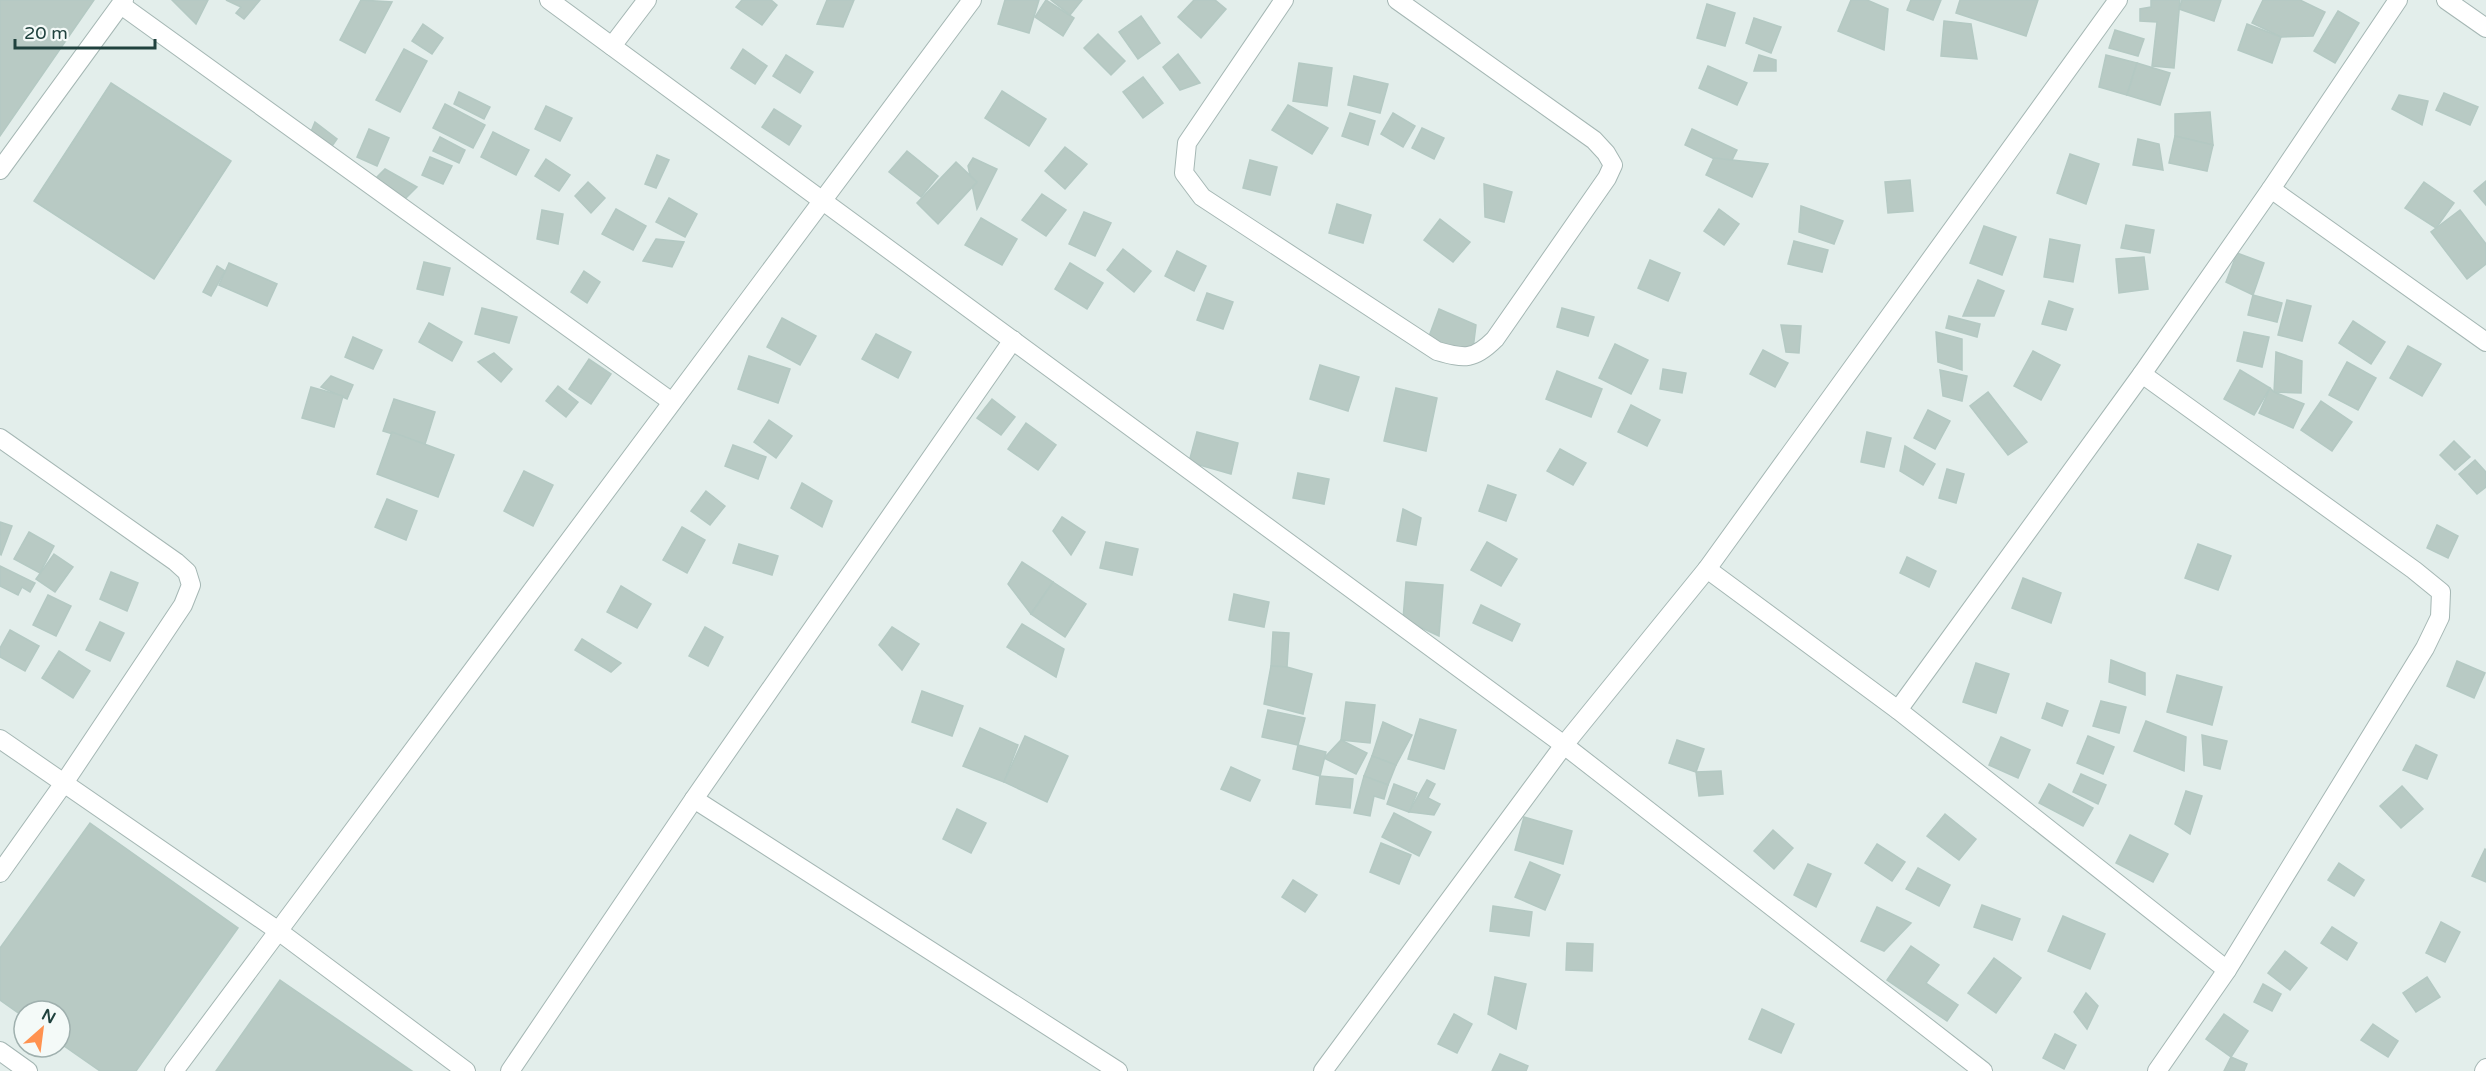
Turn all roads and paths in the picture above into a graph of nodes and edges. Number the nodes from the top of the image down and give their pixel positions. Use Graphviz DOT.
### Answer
graph roads {
  1 [pos="549,0"];
  2 [pos="646,0"];
  3 [pos="972,0"];
  4 [pos="1284,0"];
  5 [pos="1397,0"];
  6 [pos="2118,0"];
  7 [pos="2398,0"];
  8 [pos="2446,0"];
  9 [pos="122,2"];
  10 [pos="2486,28"];
  11 [pos="612,46"];
  12 [pos="0,170"];
  13 [pos="2271,189"];
  14 [pos="823,201"];
  15 [pos="1013,340"];
  16 [pos="2486,342"];
  17 [pos="2142,374"];
  18 [pos="672,402"];
  19 [pos="0,438"];
  20 [pos="1707,569"];
  21 [pos="1898,710"];
  22 [pos="0,739"];
  23 [pos="1564,745"];
  24 [pos="64,783"];
  25 [pos="693,799"];
  26 [pos="0,873"];
  27 [pos="277,930"];
  28 [pos="2227,970"];
  29 [pos="0,1051"];
  30 [pos="28,1071"];
  31 [pos="174,1071"];
  32 [pos="465,1071"];
  33 [pos="510,1071"];
  34 [pos="1118,1071"];
  35 [pos="1323,1071"];
  36 [pos="1983,1071"];
  37 [pos="2157,1071"];
  1 -- 11 [label="street"];
  2 -- 11 [label="street"];
  3 -- 14 [label="street"];
  4 -- 5 [label="street"];
  6 -- 20 [label="street"];
  7 -- 13 [label="street"];
  8 -- 10 [label="street"];
  9 -- 12 [label="street"];
  9 -- 18 [label="street"];
  11 -- 14 [label="street"];
  13 -- 16 [label="street"];
  13 -- 17 [label="street"];
  14 -- 15 [label="street"];
  14 -- 18 [label="street"];
  15 -- 23 [label="street"];
  15 -- 25 [label="street"];
  17 -- 21 [label="street"];
  17 -- 28 [label="street"];
  18 -- 27 [label="street"];
  19 -- 24 [label="street"];
  20 -- 21 [label="street"];
  20 -- 23 [label="street"];
  21 -- 28 [label="street"];
  22 -- 24 [label="street"];
  23 -- 35 [label="street"];
  23 -- 36 [label="street"];
  24 -- 26 [label="street"];
  24 -- 27 [label="street"];
  25 -- 33 [label="street"];
  25 -- 34 [label="street"];
  27 -- 31 [label="street"];
  27 -- 32 [label="street"];
  28 -- 37 [label="street"];
  29 -- 30 [label="street"];
}
